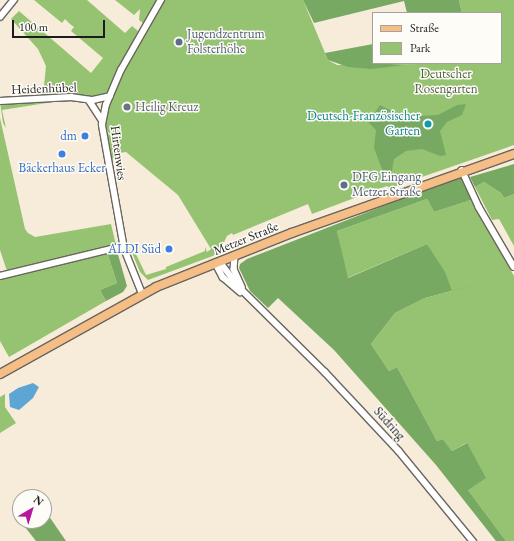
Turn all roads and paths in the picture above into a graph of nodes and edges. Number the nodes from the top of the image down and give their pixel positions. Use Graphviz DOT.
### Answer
graph roads {
  1 [pos="14,0"];
  2 [pos="161,0"];
  3 [pos="0,17"];
  4 [pos="110,96"];
  5 [pos="89,100"];
  6 [pos="0,101"];
  7 [pos="102,120"];
  8 [pos="514,154"];
  9 [pos="462,170"];
  10 [pos="123,246"];
  11 [pos="235,256"];
  12 [pos="218,263"];
  13 [pos="514,267"];
  14 [pos="0,276"];
  15 [pos="142,294"];
  16 [pos="246,294"];
  17 [pos="280,328"];
  18 [pos="0,374"];
  19 [pos="473,541"];
  1 -- 3 [label="street"];
  2 -- 4 [label="street, Hirtenwies"];
  4 -- 5 [label="street, Heidenhübel"];
  4 -- 7 [label="street, Hirtenwies"];
  5 -- 6 [label="street, Heidenhübel"];
  5 -- 7 [label="street, Heidenhübel"];
  7 -- 10 [label="street, Hirtenwies"];
  8 -- 9 [label="main road, Metzer Straße"];
  9 -- 11 [label="main road, Metzer Straße"];
  9 -- 13 [label="street"];
  10 -- 14 [label="street"];
  10 -- 15 [label="street, Hirtenwies"];
  11 -- 12 [label="main road, Metzer Straße"];
  11 -- 16 [label="street, Südring"];
  12 -- 15 [label="main road, Metzer Straße"];
  12 -- 16 [label="street, Südring"];
  12 -- 17 [label="street, Südring"];
  15 -- 18 [label="main road, Metzer Straße"];
  16 -- 17 [label="street, Südring"];
  17 -- 19 [label="street, Südring"];
}
